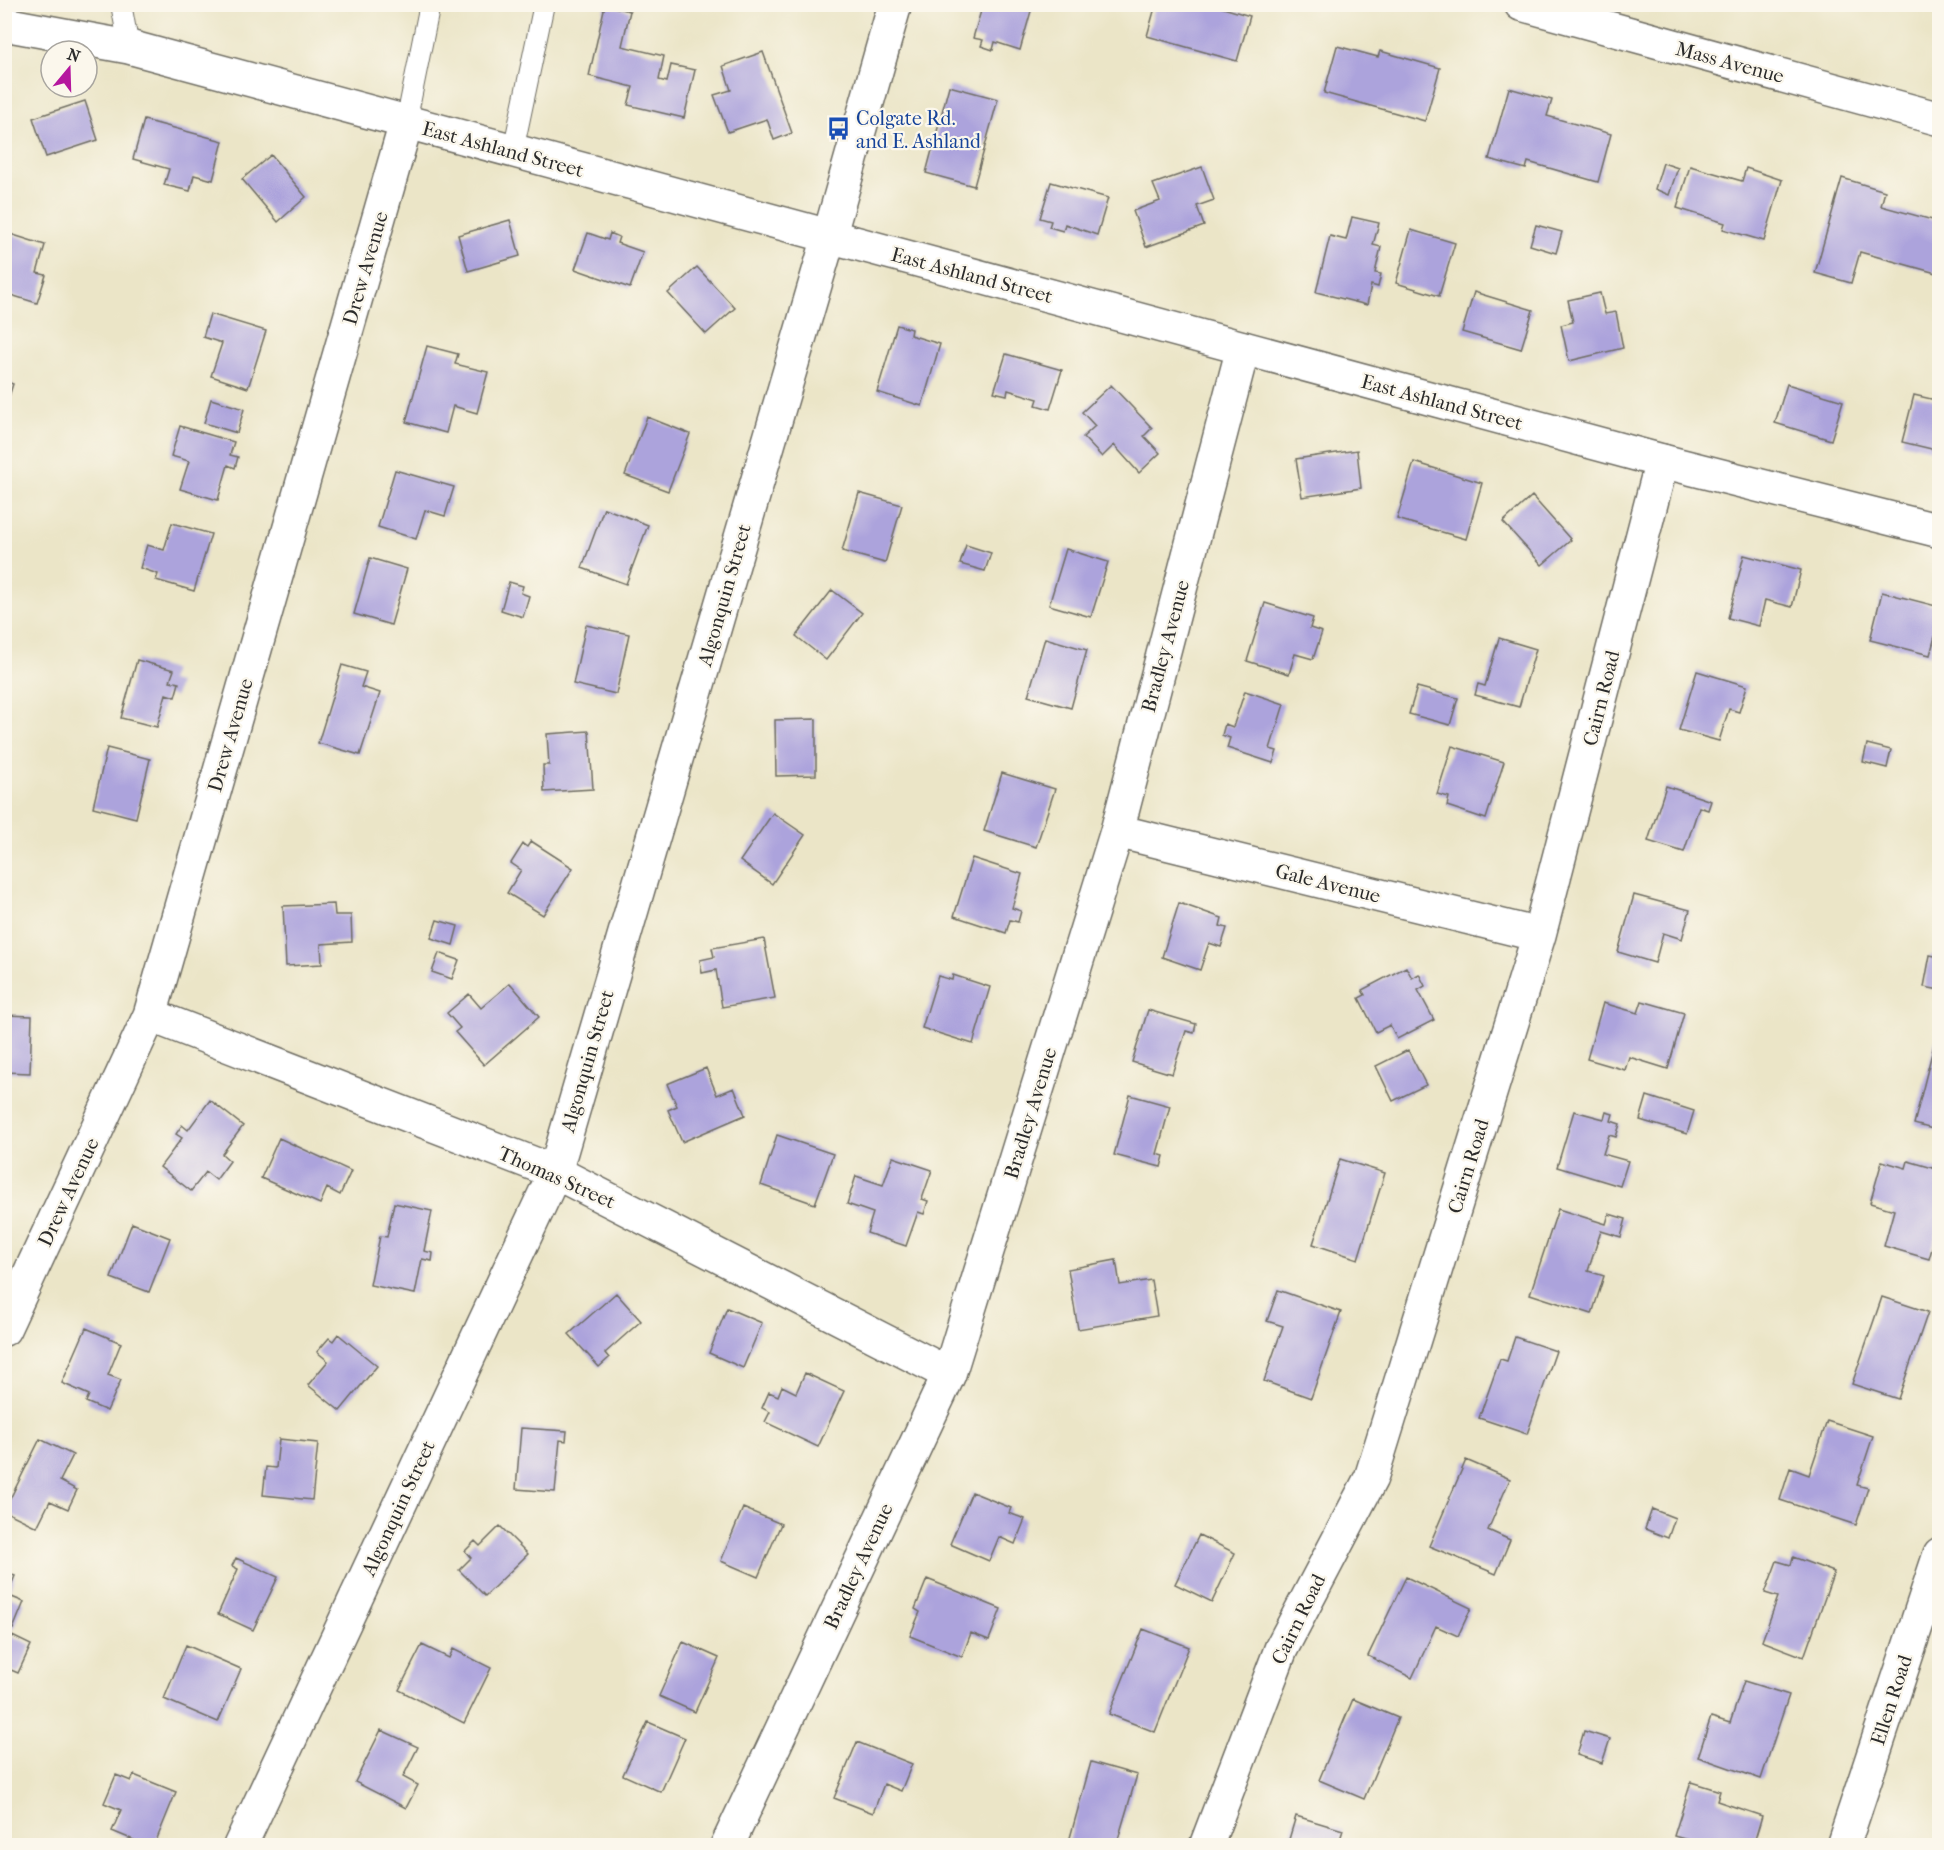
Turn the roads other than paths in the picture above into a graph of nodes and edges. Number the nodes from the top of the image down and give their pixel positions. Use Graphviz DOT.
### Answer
graph roads {
  1 [pos="121,4"];
  2 [pos="430,4"];
  3 [pos="544,4"];
  4 [pos="895,4"];
  5 [pos="1521,4"];
  6 [pos="4,24"];
  7 [pos="129,47"];
  8 [pos="1940,119"];
  9 [pos="406,123"];
  10 [pos="513,151"];
  11 [pos="829,237"];
  12 [pos="1243,348"];
  13 [pos="1662,461"];
  14 [pos="1940,531"];
  15 [pos="1117,831"];
  16 [pos="1539,935"];
  17 [pos="150,1015"];
  18 [pos="555,1172"];
  19 [pos="4,1329"];
  20 [pos="949,1374"];
  21 [pos="1940,1554"];
  22 [pos="240,1845"];
  23 [pos="727,1845"];
  24 [pos="1206,1845"];
  25 [pos="1843,1845"];
  1 -- 7 [label="lane"];
  2 -- 9 [label="lane"];
  3 -- 10 [label="lane"];
  4 -- 11 [label="street, Algonquin Street"];
  5 -- 8 [label="street, Mass Avenue"];
  6 -- 7 [label="street, East Ashland Street"];
  7 -- 9 [label="street, East Ashland Street"];
  9 -- 10 [label="street, East Ashland Street"];
  9 -- 17 [label="street, Drew Avenue"];
  10 -- 11 [label="street, East Ashland Street"];
  11 -- 12 [label="street, East Ashland Street"];
  11 -- 18 [label="street, Algonquin Street"];
  12 -- 13 [label="street, East Ashland Street"];
  12 -- 15 [label="street, Bradley Avenue"];
  13 -- 14 [label="street, East Ashland Street"];
  13 -- 16 [label="street, Cairn Road"];
  15 -- 16 [label="street, Gale Avenue"];
  15 -- 20 [label="street, Bradley Avenue"];
  16 -- 24 [label="street, Cairn Road"];
  17 -- 18 [label="street, Thomas Street"];
  17 -- 19 [label="street, Drew Avenue"];
  18 -- 20 [label="street, Thomas Street"];
  18 -- 22 [label="street, Algonquin Street"];
  20 -- 23 [label="street, Bradley Avenue"];
  21 -- 25 [label="street, Ellen Road"];
}
